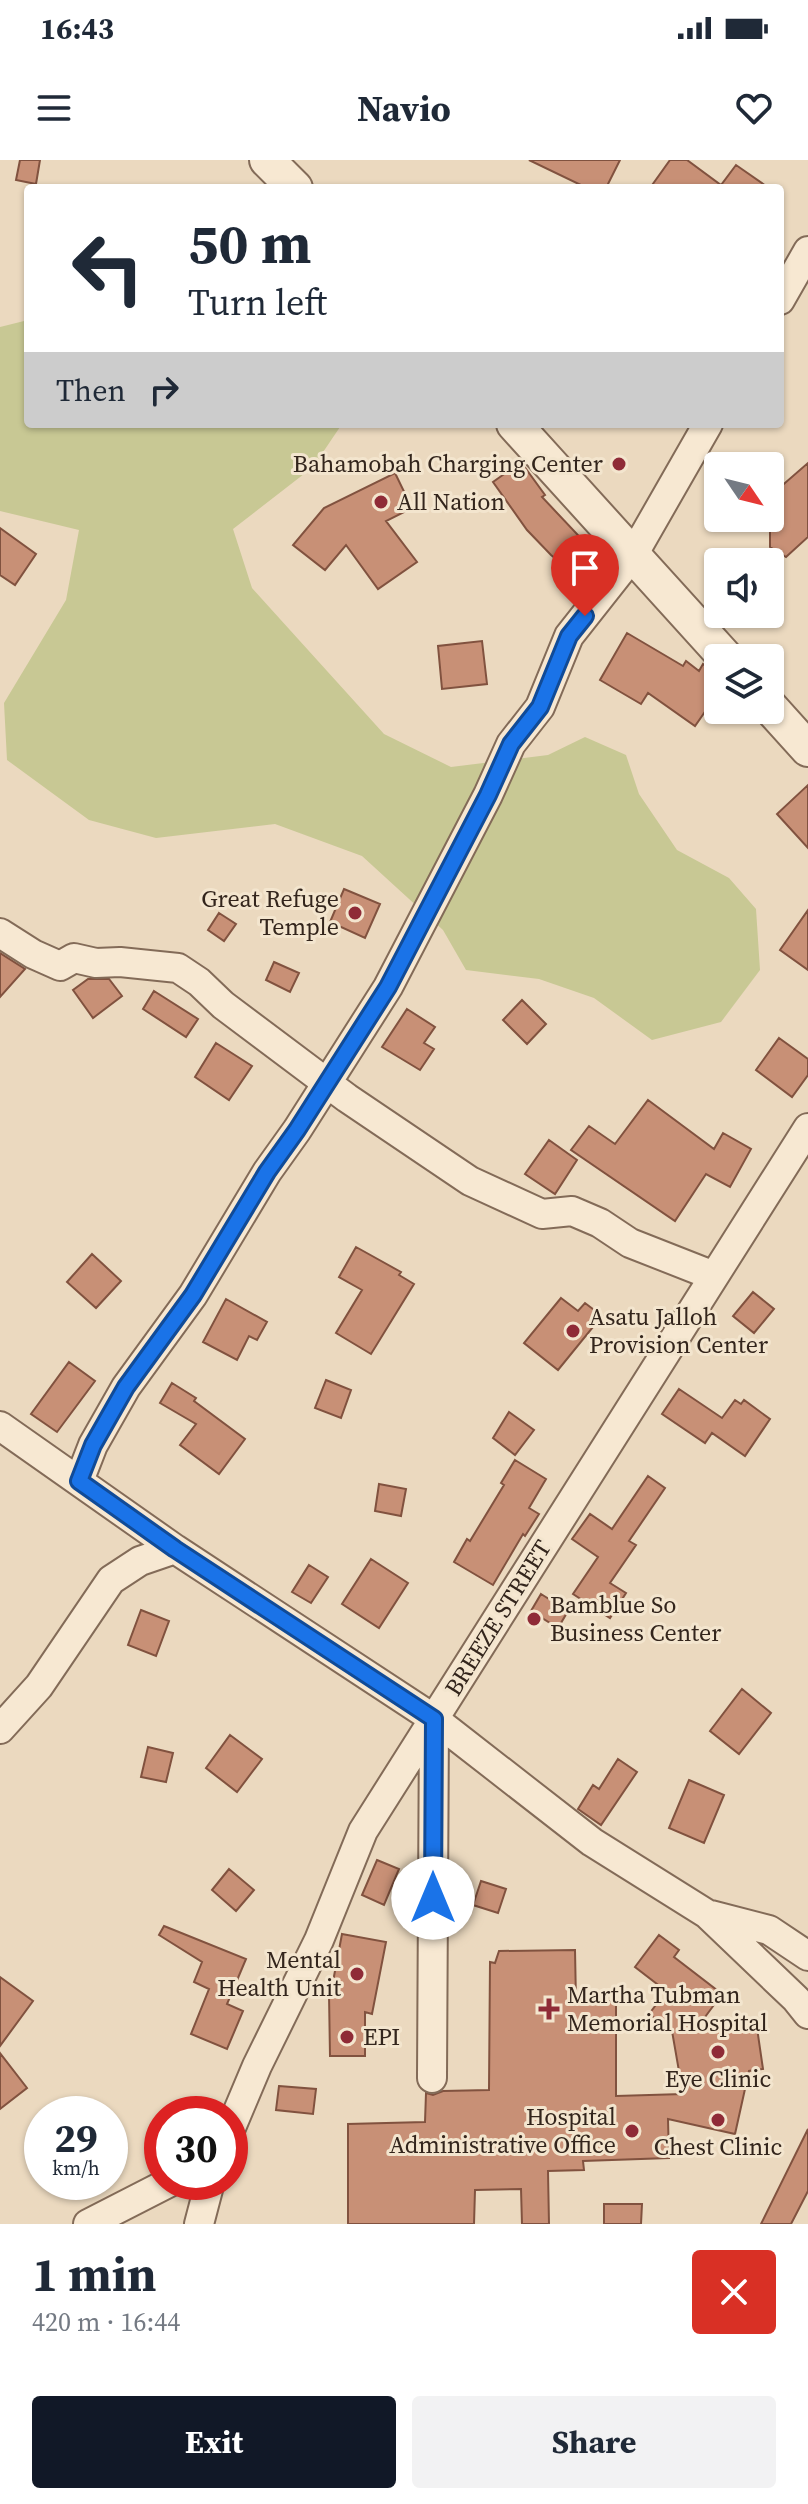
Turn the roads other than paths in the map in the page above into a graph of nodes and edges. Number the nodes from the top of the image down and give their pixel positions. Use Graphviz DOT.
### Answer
graph roads {
  1 [pos="267,160"];
  2 [pos="291,184"];
  3 [pos="808,251"];
  4 [pos="784,293"];
  5 [pos="518,428"];
  6 [pos="706,428"];
  7 [pos="633,555"];
  8 [pos="713,644"];
  9 [pos="784,722"];
  10 [pos="808,749"];
  11 [pos="0,933"];
  12 [pos="327,1082"];
  13 [pos="808,1128"];
  14 [pos="714,1276"];
  15 [pos="0,1426"];
  16 [pos="79,1481"];
  17 [pos="175,1549"];
  18 [pos="434,1719"];
  19 [pos="0,1729"];
  20 [pos="707,1914"];
  21 [pos="808,1956"];
  22 [pos="808,2014"];
  23 [pos="432,2078"];
  24 [pos="244,2096"];
  25 [pos="144,2195"];
  26 [pos="205,2200"];
  27 [pos="88,2224"];
  28 [pos="199,2224"];
  1 -- 2 [label="street"];
  3 -- 4 [label="street"];
  5 -- 7 [label="street"];
  6 -- 7 [label="street"];
  7 -- 8 [label="street"];
  7 -- 12 [label="street"];
  9 -- 10 [label="street"];
  11 -- 12 [label="street"];
  12 -- 14 [label="street"];
  12 -- 16 [label="street"];
  13 -- 14 [label="street, BREEZE STREET"];
  14 -- 18 [label="street, BREEZE STREET"];
  15 -- 16 [label="street"];
  16 -- 17 [label="street"];
  17 -- 18 [label="street"];
  17 -- 19 [label="street"];
  18 -- 20 [label="street"];
  18 -- 23 [label="street"];
  18 -- 24 [label="street, BREEZE STREET"];
  20 -- 21 [label="street"];
  20 -- 22 [label="street"];
  25 -- 27 [label="street"];
  26 -- 28 [label="street"];
}
